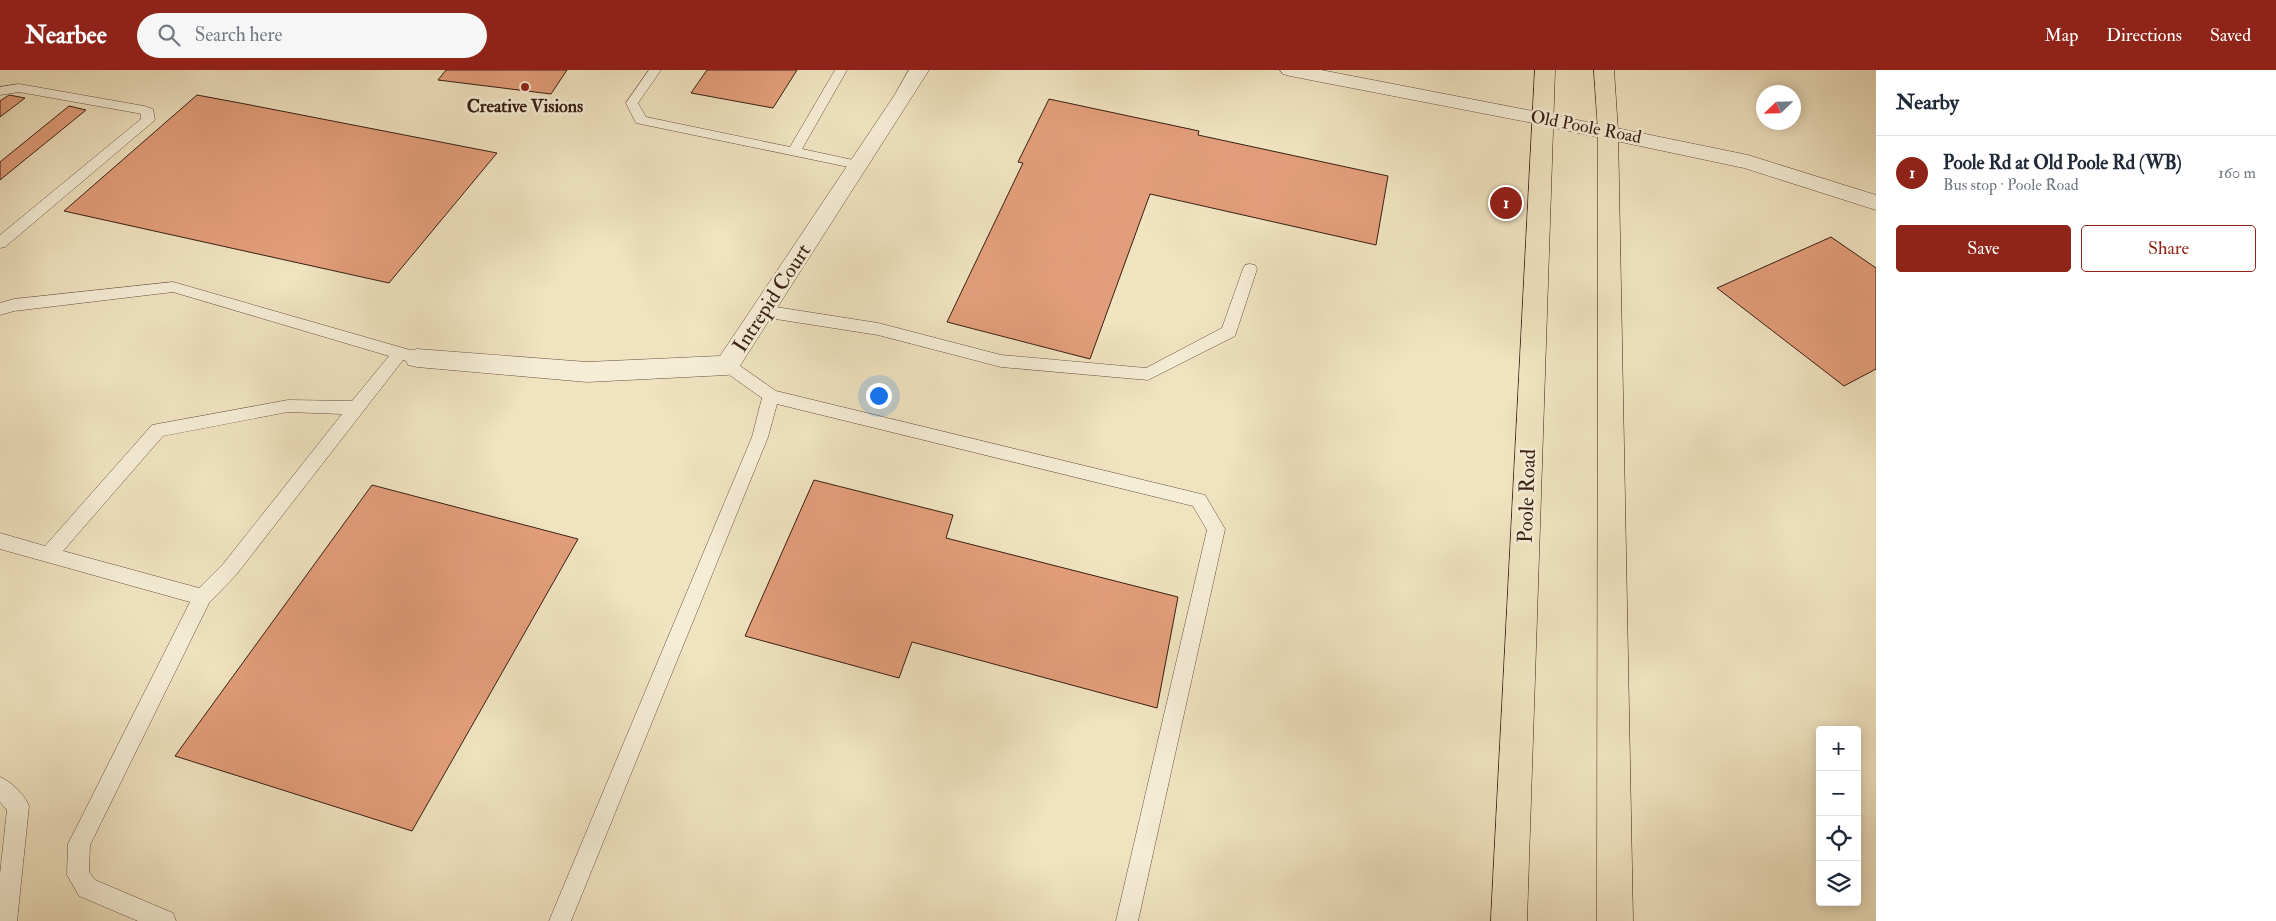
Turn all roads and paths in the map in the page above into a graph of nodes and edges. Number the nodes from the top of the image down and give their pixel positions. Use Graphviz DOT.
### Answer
graph roads {
  1 [pos="655,70"];
  2 [pos="841,70"];
  3 [pos="919,70"];
  4 [pos="1290,70"];
  5 [pos="1544,70"];
  6 [pos="1604,70"];
  7 [pos="0,91"];
  8 [pos="1543,119"];
  9 [pos="1608,131"];
  10 [pos="794,152"];
  11 [pos="858,165"];
  12 [pos="1876,203"];
  13 [pos="0,243"];
  14 [pos="1250,269"];
  15 [pos="0,309"];
  16 [pos="763,312"];
  17 [pos="409,355"];
  18 [pos="727,365"];
  19 [pos="771,396"];
  20 [pos="356,408"];
  21 [pos="0,541"];
  22 [pos="49,554"];
  23 [pos="202,597"];
  24 [pos="0,787"];
  25 [pos="6,921"];
  26 [pos="165,921"];
  27 [pos="560,921"];
  28 [pos="1126,921"];
  29 [pos="1508,921"];
  30 [pos="1615,921"];
  1 -- 10 [label="lane"];
  2 -- 10 [label="lane"];
  3 -- 11 [label="street, Intrepid Court"];
  4 -- 8 [label="street, Old Poole Road"];
  5 -- 8 [label="main road, Poole Road"];
  6 -- 9 [label="main road"];
  7 -- 13 [label="lane"];
  8 -- 9 [label="street, Old Poole Road"];
  8 -- 29 [label="main road, Poole Road"];
  9 -- 12 [label="street, Old Poole Road"];
  9 -- 30 [label="main road"];
  10 -- 11 [label="lane"];
  11 -- 16 [label="street, Intrepid Court"];
  14 -- 16 [label="lane"];
  15 -- 17 [label="lane"];
  16 -- 18 [label="street, Intrepid Court"];
  17 -- 18 [label="street, Intrepid Court"];
  17 -- 20 [label="lane"];
  18 -- 19 [label="lane"];
  19 -- 27 [label="lane"];
  19 -- 28 [label="lane"];
  20 -- 22 [label="lane"];
  20 -- 23 [label="lane"];
  21 -- 22 [label="lane"];
  22 -- 23 [label="lane"];
  23 -- 26 [label="lane"];
  24 -- 25 [label="lane"];
}
